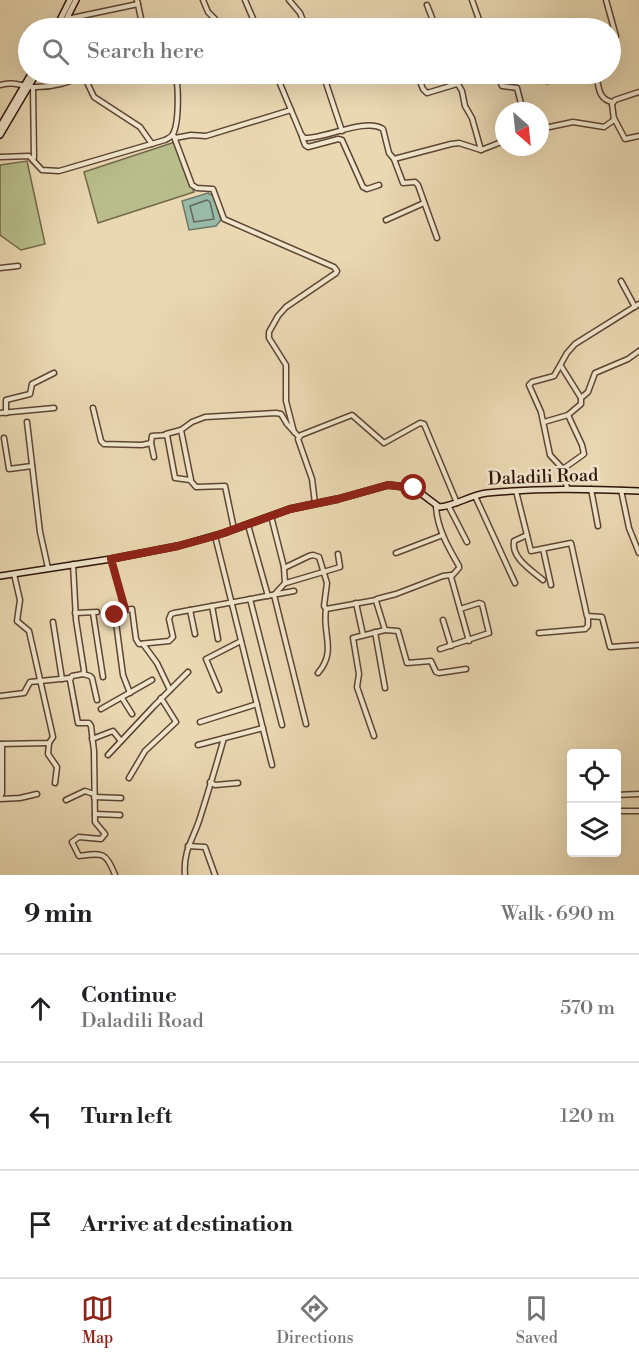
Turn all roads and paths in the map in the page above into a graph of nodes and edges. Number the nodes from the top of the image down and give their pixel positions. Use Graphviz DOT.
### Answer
graph roads {
  1 [pos="70,0"];
  2 [pos="76,0"];
  3 [pos="203,0"];
  4 [pos="245,0"];
  5 [pos="290,0"];
  6 [pos="472,0"];
  7 [pos="606,0"];
  8 [pos="138,2"];
  9 [pos="427,5"];
  10 [pos="61,18"];
  11 [pos="67,18"];
  12 [pos="71,18"];
  13 [pos="140,18"];
  14 [pos="215,18"];
  15 [pos="253,18"];
  16 [pos="302,18"];
  17 [pos="432,18"];
  18 [pos="478,18"];
  19 [pos="611,18"];
  20 [pos="18,83"];
  21 [pos="20,84"];
  22 [pos="65,84"];
  23 [pos="88,84"];
  24 [pos="177,84"];
  25 [pos="280,84"];
  26 [pos="326,84"];
  27 [pos="421,84"];
  28 [pos="458,84"];
  29 [pos="501,84"];
  30 [pos="598,84"];
  31 [pos="0,86"];
  32 [pos="29,86"];
  33 [pos="639,92"];
  34 [pos="521,102"];
  35 [pos="613,102"];
  36 [pos="291,110"];
  37 [pos="614,117"];
  38 [pos="0,127"];
  39 [pos="549,127"];
  40 [pos="342,131"];
  41 [pos="0,135"];
  42 [pos="174,136"];
  43 [pos="302,136"];
  44 [pos="639,136"];
  45 [pos="152,144"];
  46 [pos="495,145"];
  47 [pos="481,150"];
  48 [pos="0,157"];
  49 [pos="34,159"];
  50 [pos="394,159"];
  51 [pos="379,185"];
  52 [pos="424,203"];
  53 [pos="386,220"];
  54 [pos="437,238"];
  55 [pos="18,266"];
  56 [pos="0,268"];
  57 [pos="621,281"];
  58 [pos="638,305"];
  59 [pos="639,351"];
  60 [pos="561,366"];
  61 [pos="54,373"];
  62 [pos="581,398"];
  63 [pos="54,408"];
  64 [pos="93,408"];
  65 [pos="6,412"];
  66 [pos="0,413"];
  67 [pos="568,415"];
  68 [pos="27,422"];
  69 [pos="544,422"];
  70 [pos="181,430"];
  71 [pos="294,432"];
  72 [pos="165,434"];
  73 [pos="299,437"];
  74 [pos="4,438"];
  75 [pos="151,443"];
  76 [pos="154,457"];
  77 [pos="32,466"];
  78 [pos="563,469"];
  79 [pos="191,481"];
  80 [pos="567,488"];
  81 [pos="591,489"];
  82 [pos="621,490"];
  83 [pos="516,491"];
  84 [pos="639,491"];
  85 [pos="475,496"];
  86 [pos="315,503"];
  87 [pos="457,503"];
  88 [pos="448,505"];
  89 [pos="435,506"];
  90 [pos="271,516"];
  91 [pos="248,525"];
  92 [pos="598,525"];
  93 [pos="234,530"];
  94 [pos="443,535"];
  95 [pos="527,535"];
  96 [pos="215,536"];
  97 [pos="467,542"];
  98 [pos="543,549"];
  99 [pos="396,553"];
  100 [pos="639,553"];
  101 [pos="338,554"];
  102 [pos="111,559"];
  103 [pos="74,564"];
  104 [pos="48,568"];
  105 [pos="284,568"];
  106 [pos="325,572"];
  107 [pos="14,573"];
  108 [pos="451,575"];
  109 [pos="0,576"];
  110 [pos="543,580"];
  111 [pos="285,583"];
  112 [pos="516,583"];
  113 [pos="551,585"];
  114 [pos="294,591"];
  115 [pos="274,595"];
  116 [pos="268,596"];
  117 [pos="250,599"];
  118 [pos="376,600"];
  119 [pos="231,603"];
  120 [pos="356,603"];
  121 [pos="212,606"];
  122 [pos="125,609"];
  123 [pos="326,609"];
  124 [pos="460,609"];
  125 [pos="190,610"];
  126 [pos="75,613"];
  127 [pos="588,617"];
  128 [pos="443,620"];
  129 [pos="53,622"];
  130 [pos="385,630"];
  131 [pos="375,632"];
  132 [pos="539,633"];
  133 [pos="195,634"];
  134 [pos="363,634"];
  135 [pos="218,639"];
  136 [pos="469,640"];
  137 [pos="241,641"];
  138 [pos="142,644"];
  139 [pos="639,645"];
  140 [pos="451,646"];
  141 [pos="440,649"];
  142 [pos="466,669"];
  143 [pos="188,672"];
  144 [pos="83,674"];
  145 [pos="318,674"];
  146 [pos="103,677"];
  147 [pos="70,678"];
  148 [pos="62,679"];
  149 [pos="152,680"];
  150 [pos="42,681"];
  151 [pos="385,688"];
  152 [pos="170,690"];
  153 [pos="219,690"];
  154 [pos="130,693"];
  155 [pos="0,696"];
  156 [pos="122,698"];
  157 [pos="161,698"];
  158 [pos="97,700"];
  159 [pos="257,704"];
  160 [pos="101,709"];
  161 [pos="132,714"];
  162 [pos="200,722"];
  163 [pos="306,724"];
  164 [pos="282,725"];
  165 [pos="263,728"];
  166 [pos="374,736"];
  167 [pos="224,738"];
  168 [pos="92,739"];
  169 [pos="121,741"];
  170 [pos="49,743"];
  171 [pos="1,744"];
  172 [pos="198,745"];
  173 [pos="108,755"];
  174 [pos="272,765"];
  175 [pos="129,778"];
  176 [pos="1,780"];
  177 [pos="210,782"];
  178 [pos="55,783"];
  179 [pos="238,783"];
  180 [pos="37,794"];
  181 [pos="639,794"];
  182 [pos="621,795"];
  183 [pos="94,796"];
  184 [pos="0,798"];
  185 [pos="121,798"];
  186 [pos="66,800"];
  187 [pos="621,811"];
  188 [pos="639,811"];
  189 [pos="95,814"];
  190 [pos="120,815"];
  191 [pos="188,846"];
  192 [pos="115,875"];
  193 [pos="185,875"];
  194 [pos="215,875"];
  1 -- 10 [label="main road"];
  2 -- 11 [label="main road"];
  3 -- 14 [label="street"];
  4 -- 15 [label="street"];
  5 -- 16 [label="street"];
  6 -- 18 [label="street"];
  7 -- 19 [label="street"];
  8 -- 12 [label="street"];
  8 -- 13 [label="street"];
  9 -- 17 [label="street"];
  20 -- 31 [label="street"];
  21 -- 32 [label="street"];
  22 -- 32 [label="street"];
  23 -- 45 [label="street"];
  24 -- 42 [label="street"];
  25 -- 36 [label="street"];
  26 -- 40 [label="street"];
  27 -- 28 [label="street"];
  28 -- 47 [label="street"];
  29 -- 34 [label="street"];
  30 -- 35 [label="street"];
  32 -- 38 [label="main road"];
  32 -- 41 [label="main road"];
  32 -- 49 [label="street"];
  33 -- 35 [label="street"];
  35 -- 37 [label="street"];
  36 -- 42 [label="street"];
  36 -- 43 [label="street"];
  37 -- 39 [label="street"];
  37 -- 44 [label="street"];
  40 -- 43 [label="street"];
  40 -- 50 [label="street"];
  42 -- 45 [label="street"];
  42 -- 71 [label="street"];
  43 -- 51 [label="street"];
  45 -- 49 [label="street"];
  46 -- 47 [label="street"];
  47 -- 50 [label="street"];
  48 -- 49 [label="street"];
  50 -- 52 [label="street"];
  52 -- 53 [label="street"];
  52 -- 54 [label="street"];
  55 -- 56 [label="street"];
  57 -- 58 [label="street"];
  58 -- 60 [label="street"];
  59 -- 62 [label="street"];
  60 -- 62 [label="street"];
  60 -- 69 [label="street"];
  61 -- 65 [label="street"];
  62 -- 67 [label="street"];
  63 -- 65 [label="street"];
  64 -- 75 [label="street"];
  65 -- 66 [label="street"];
  67 -- 69 [label="street"];
  67 -- 78 [label="street"];
  68 -- 77 [label="street"];
  69 -- 78 [label="street"];
  70 -- 71 [label="street"];
  70 -- 72 [label="street"];
  70 -- 79 [label="street"];
  71 -- 73 [label="street"];
  72 -- 75 [label="street"];
  72 -- 79 [label="street"];
  73 -- 86 [label="street"];
  73 -- 87 [label="street"];
  74 -- 77 [label="street"];
  75 -- 76 [label="street"];
  77 -- 104 [label="street"];
  78 -- 80 [label="street"];
  79 -- 93 [label="street"];
  80 -- 81 [label="main road, Daladili Road"];
  80 -- 83 [label="main road, Daladili Road"];
  81 -- 82 [label="main road, Daladili Road"];
  81 -- 92 [label="street"];
  82 -- 84 [label="main road, Daladili Road"];
  82 -- 100 [label="street"];
  83 -- 85 [label="main road, Daladili Road"];
  83 -- 95 [label="street"];
  85 -- 87 [label="main road, Daladili Road"];
  85 -- 112 [label="street"];
  86 -- 89 [label="main road"];
  86 -- 90 [label="main road"];
  87 -- 88 [label="main road, Daladili Road"];
  88 -- 89 [label="main road, Daladili Road"];
  88 -- 97 [label="street"];
  89 -- 94 [label="street"];
  90 -- 91 [label="main road"];
  90 -- 105 [label="street"];
  91 -- 93 [label="main road"];
  91 -- 116 [label="street"];
  93 -- 96 [label="main road"];
  94 -- 99 [label="street"];
  94 -- 108 [label="street"];
  95 -- 98 [label="street"];
  95 -- 110 [label="street"];
  96 -- 102 [label="main road"];
  96 -- 119 [label="street"];
  98 -- 113 [label="street"];
  98 -- 127 [label="street"];
  101 -- 106 [label="street"];
  102 -- 103 [label="main road"];
  102 -- 122 [label="street"];
  103 -- 104 [label="main road"];
  103 -- 126 [label="street"];
  104 -- 107 [label="main road"];
  105 -- 106 [label="street"];
  105 -- 111 [label="street"];
  106 -- 111 [label="street"];
  106 -- 123 [label="street"];
  107 -- 109 [label="main road"];
  107 -- 150 [label="street"];
  108 -- 118 [label="street"];
  108 -- 124 [label="street"];
  111 -- 115 [label="street"];
  114 -- 115 [label="street"];
  115 -- 116 [label="street"];
  115 -- 163 [label="street"];
  116 -- 117 [label="street"];
  117 -- 119 [label="street"];
  117 -- 164 [label="street"];
  118 -- 120 [label="street"];
  118 -- 130 [label="street"];
  119 -- 121 [label="street"];
  119 -- 137 [label="street"];
  120 -- 123 [label="street"];
  120 -- 134 [label="street"];
  121 -- 125 [label="street"];
  121 -- 135 [label="street"];
  122 -- 138 [label="street"];
  122 -- 154 [label="street"];
  123 -- 145 [label="street"];
  124 -- 136 [label="street"];
  124 -- 136 [label="street"];
  125 -- 133 [label="street"];
  125 -- 138 [label="street"];
  126 -- 144 [label="street"];
  126 -- 146 [label="street"];
  127 -- 132 [label="street"];
  127 -- 139 [label="street"];
  128 -- 140 [label="street"];
  129 -- 148 [label="street"];
  130 -- 131 [label="street"];
  130 -- 142 [label="street"];
  131 -- 134 [label="street"];
  131 -- 151 [label="street"];
  134 -- 166 [label="street"];
  136 -- 140 [label="street"];
  137 -- 153 [label="street"];
  137 -- 159 [label="street"];
  138 -- 152 [label="street"];
  140 -- 141 [label="street"];
  143 -- 152 [label="street"];
  144 -- 147 [label="street"];
  144 -- 158 [label="street"];
  147 -- 148 [label="street"];
  147 -- 168 [label="street"];
  148 -- 150 [label="street"];
  149 -- 154 [label="street"];
  150 -- 155 [label="street"];
  150 -- 170 [label="street"];
  152 -- 157 [label="street"];
  154 -- 156 [label="street"];
  156 -- 160 [label="street"];
  156 -- 161 [label="street"];
  157 -- 169 [label="street"];
  157 -- 175 [label="street"];
  159 -- 162 [label="street"];
  159 -- 165 [label="street"];
  165 -- 167 [label="street"];
  165 -- 174 [label="street"];
  167 -- 172 [label="street"];
  167 -- 177 [label="street"];
  168 -- 169 [label="street"];
  168 -- 183 [label="street"];
  169 -- 173 [label="street"];
  170 -- 171 [label="street"];
  170 -- 178 [label="street"];
  171 -- 176 [label="street"];
  176 -- 184 [label="street"];
  177 -- 179 [label="street"];
  177 -- 191 [label="street"];
  180 -- 184 [label="street"];
  181 -- 182 [label="street"];
  183 -- 185 [label="street"];
  183 -- 186 [label="street"];
  183 -- 189 [label="street"];
  187 -- 188 [label="street"];
  189 -- 190 [label="street"];
  189 -- 192 [label="street"];
  191 -- 193 [label="street"];
  191 -- 194 [label="street"];
}
